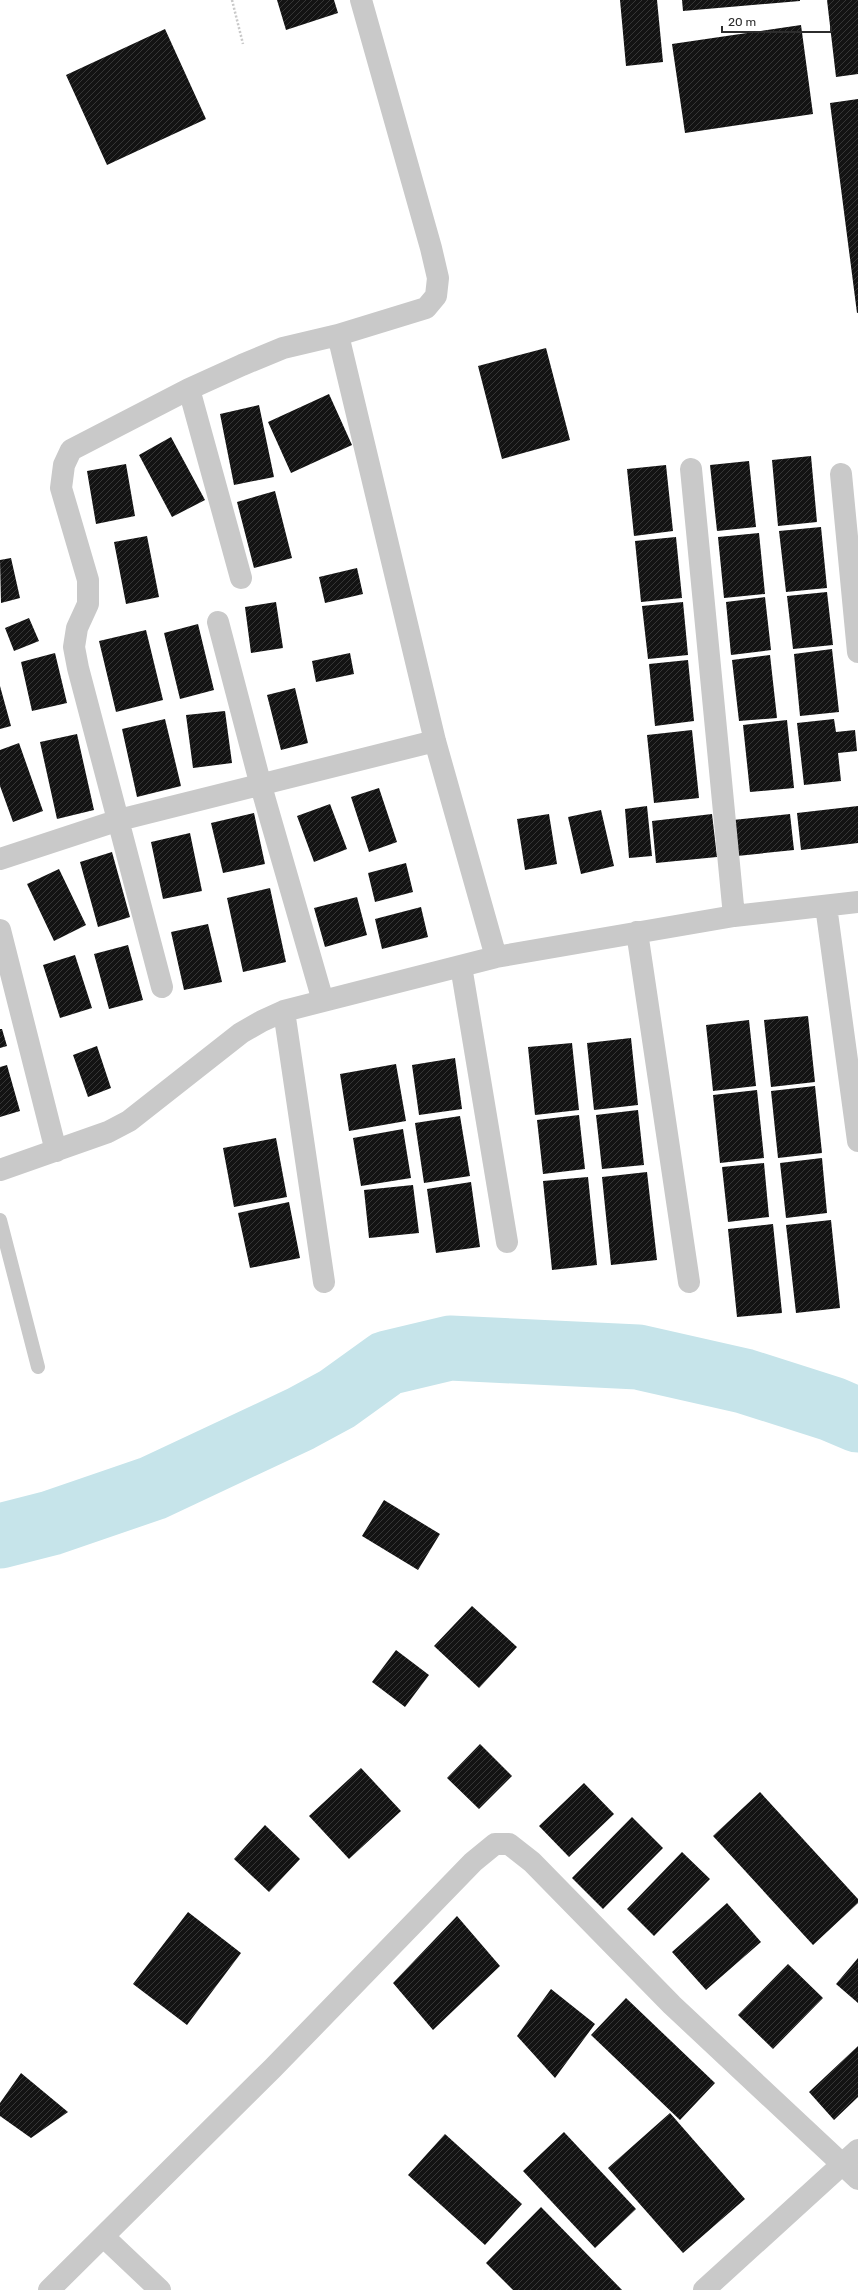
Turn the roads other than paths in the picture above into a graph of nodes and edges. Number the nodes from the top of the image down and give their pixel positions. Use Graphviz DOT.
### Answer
graph roads {
  1 [pos="361,0"];
  2 [pos="338,335"];
  3 [pos="189,389"];
  4 [pos="690,469"];
  5 [pos="841,474"];
  6 [pos="241,578"];
  7 [pos="218,622"];
  8 [pos="858,652"];
  9 [pos="435,741"];
  10 [pos="261,786"];
  11 [pos="119,820"];
  12 [pos="0,859"];
  13 [pos="858,902"];
  14 [pos="826,906"];
  15 [pos="734,916"];
  16 [pos="0,930"];
  17 [pos="637,932"];
  18 [pos="496,957"];
  19 [pos="461,966"];
  20 [pos="162,987"];
  21 [pos="323,1001"];
  22 [pos="284,1011"];
  23 [pos="858,1141"];
  24 [pos="56,1151"];
  25 [pos="0,1170"];
  26 [pos="0,1220"];
  27 [pos="507,1242"];
  28 [pos="324,1282"];
  29 [pos="689,1282"];
  30 [pos="38,1367"];
  31 [pos="858,2150"];
  32 [pos="842,2164"];
  33 [pos="858,2179"];
  34 [pos="104,2237"];
  35 [pos="49,2290"];
  36 [pos="160,2290"];
  37 [pos="704,2290"];
  1 -- 2 [label="street"];
  2 -- 3 [label="street"];
  2 -- 9 [label="street"];
  3 -- 6 [label="street"];
  3 -- 11 [label="street"];
  4 -- 15 [label="street"];
  5 -- 8 [label="street"];
  7 -- 10 [label="street"];
  9 -- 10 [label="street"];
  9 -- 18 [label="street"];
  10 -- 11 [label="street"];
  10 -- 21 [label="street"];
  11 -- 12 [label="street"];
  11 -- 20 [label="street"];
  13 -- 14 [label="street"];
  14 -- 15 [label="street"];
  14 -- 23 [label="street"];
  15 -- 17 [label="street"];
  16 -- 24 [label="street"];
  17 -- 18 [label="street"];
  17 -- 29 [label="street"];
  18 -- 19 [label="street"];
  19 -- 21 [label="street"];
  19 -- 27 [label="street"];
  21 -- 22 [label="street"];
  22 -- 24 [label="street"];
  22 -- 28 [label="street"];
  24 -- 25 [label="street"];
  26 -- 30 [label="lane"];
  31 -- 32 [label="street"];
  32 -- 33 [label="street"];
  32 -- 34 [label="street"];
  32 -- 37 [label="street"];
  34 -- 35 [label="street"];
  34 -- 36 [label="street"];
}
